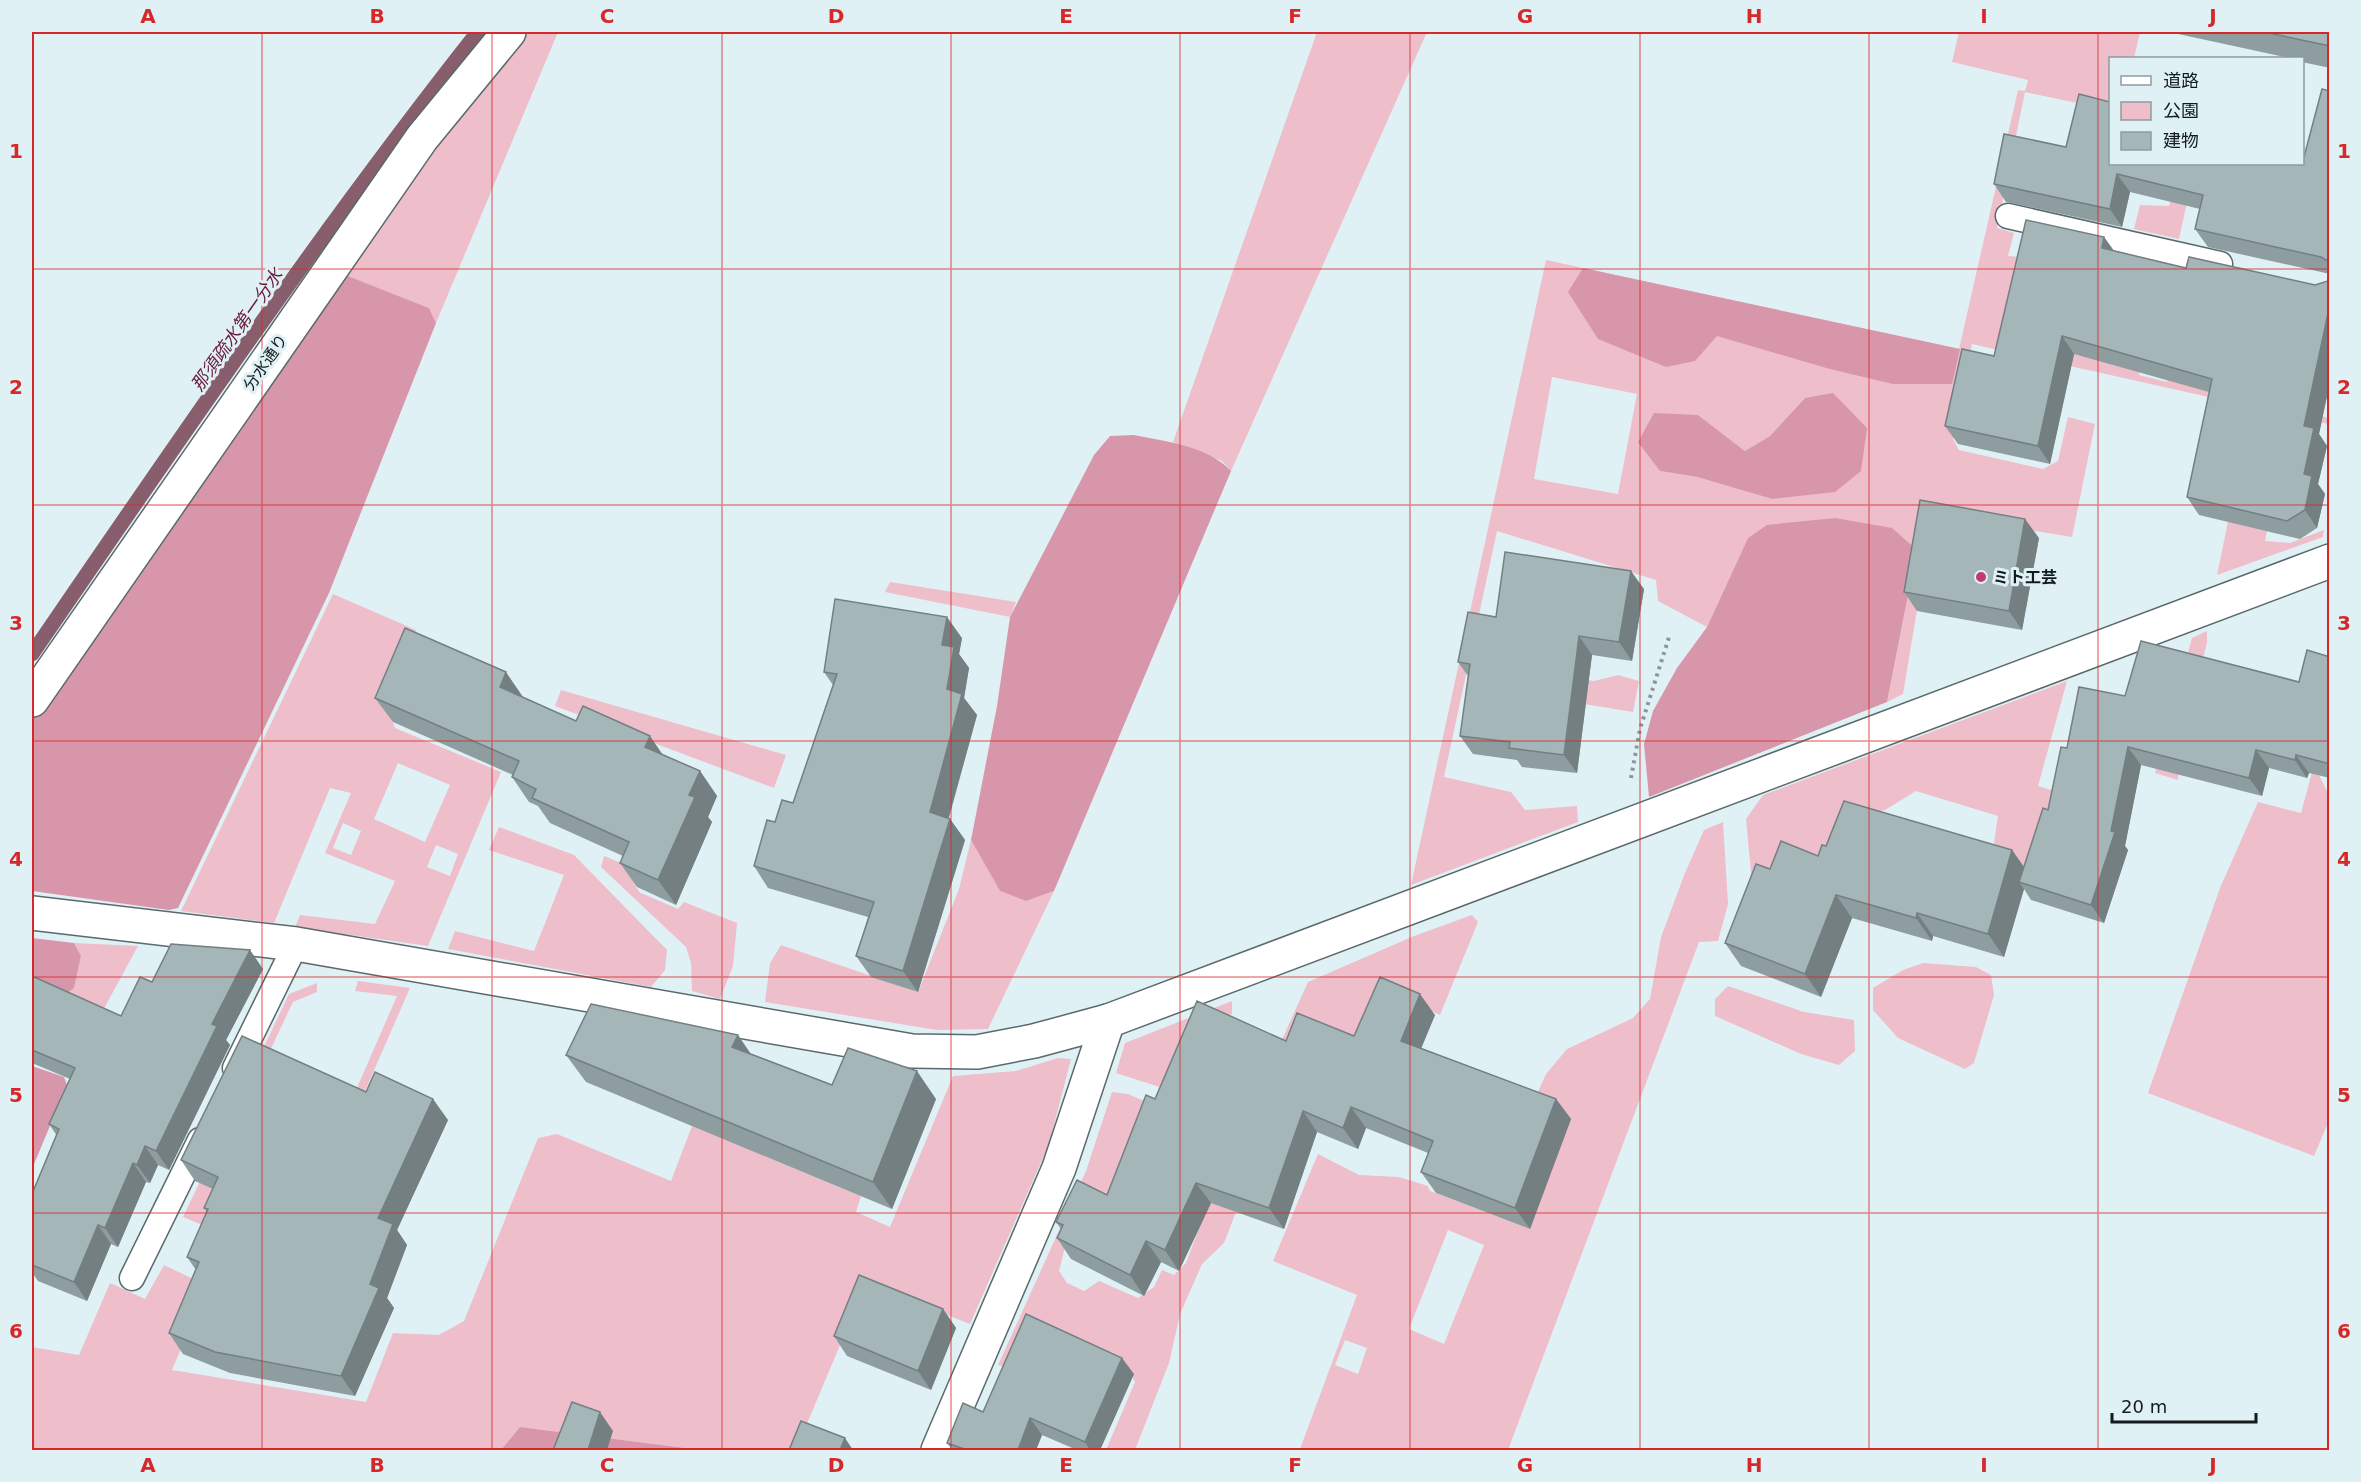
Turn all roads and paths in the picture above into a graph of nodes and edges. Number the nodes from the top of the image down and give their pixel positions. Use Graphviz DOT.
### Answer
graph roads {
  1 [pos="509,32"];
  2 [pos="2008,216"];
  3 [pos="2238,268"];
  4 [pos="2330,561"];
  5 [pos="1670,634"];
  6 [pos="32,700"];
  7 [pos="1623,828"];
  8 [pos="32,913"];
  9 [pos="296,944"];
  10 [pos="1108,1021"];
  11 [pos="224,1090"];
  12 [pos="209,1122"];
  13 [pos="132,1278"];
  14 [pos="938,1450"];
  1 -- 6 [label="street, 分水通り"];
  2 -- 3 [label="lane"];
  4 -- 7 [label="street"];
  5 -- 7 [label="path"];
  7 -- 10 [label="street"];
  8 -- 9 [label="street"];
  9 -- 10 [label="street"];
  9 -- 11 [label="lane"];
  10 -- 14 [label="street"];
  12 -- 13 [label="lane"];
}
